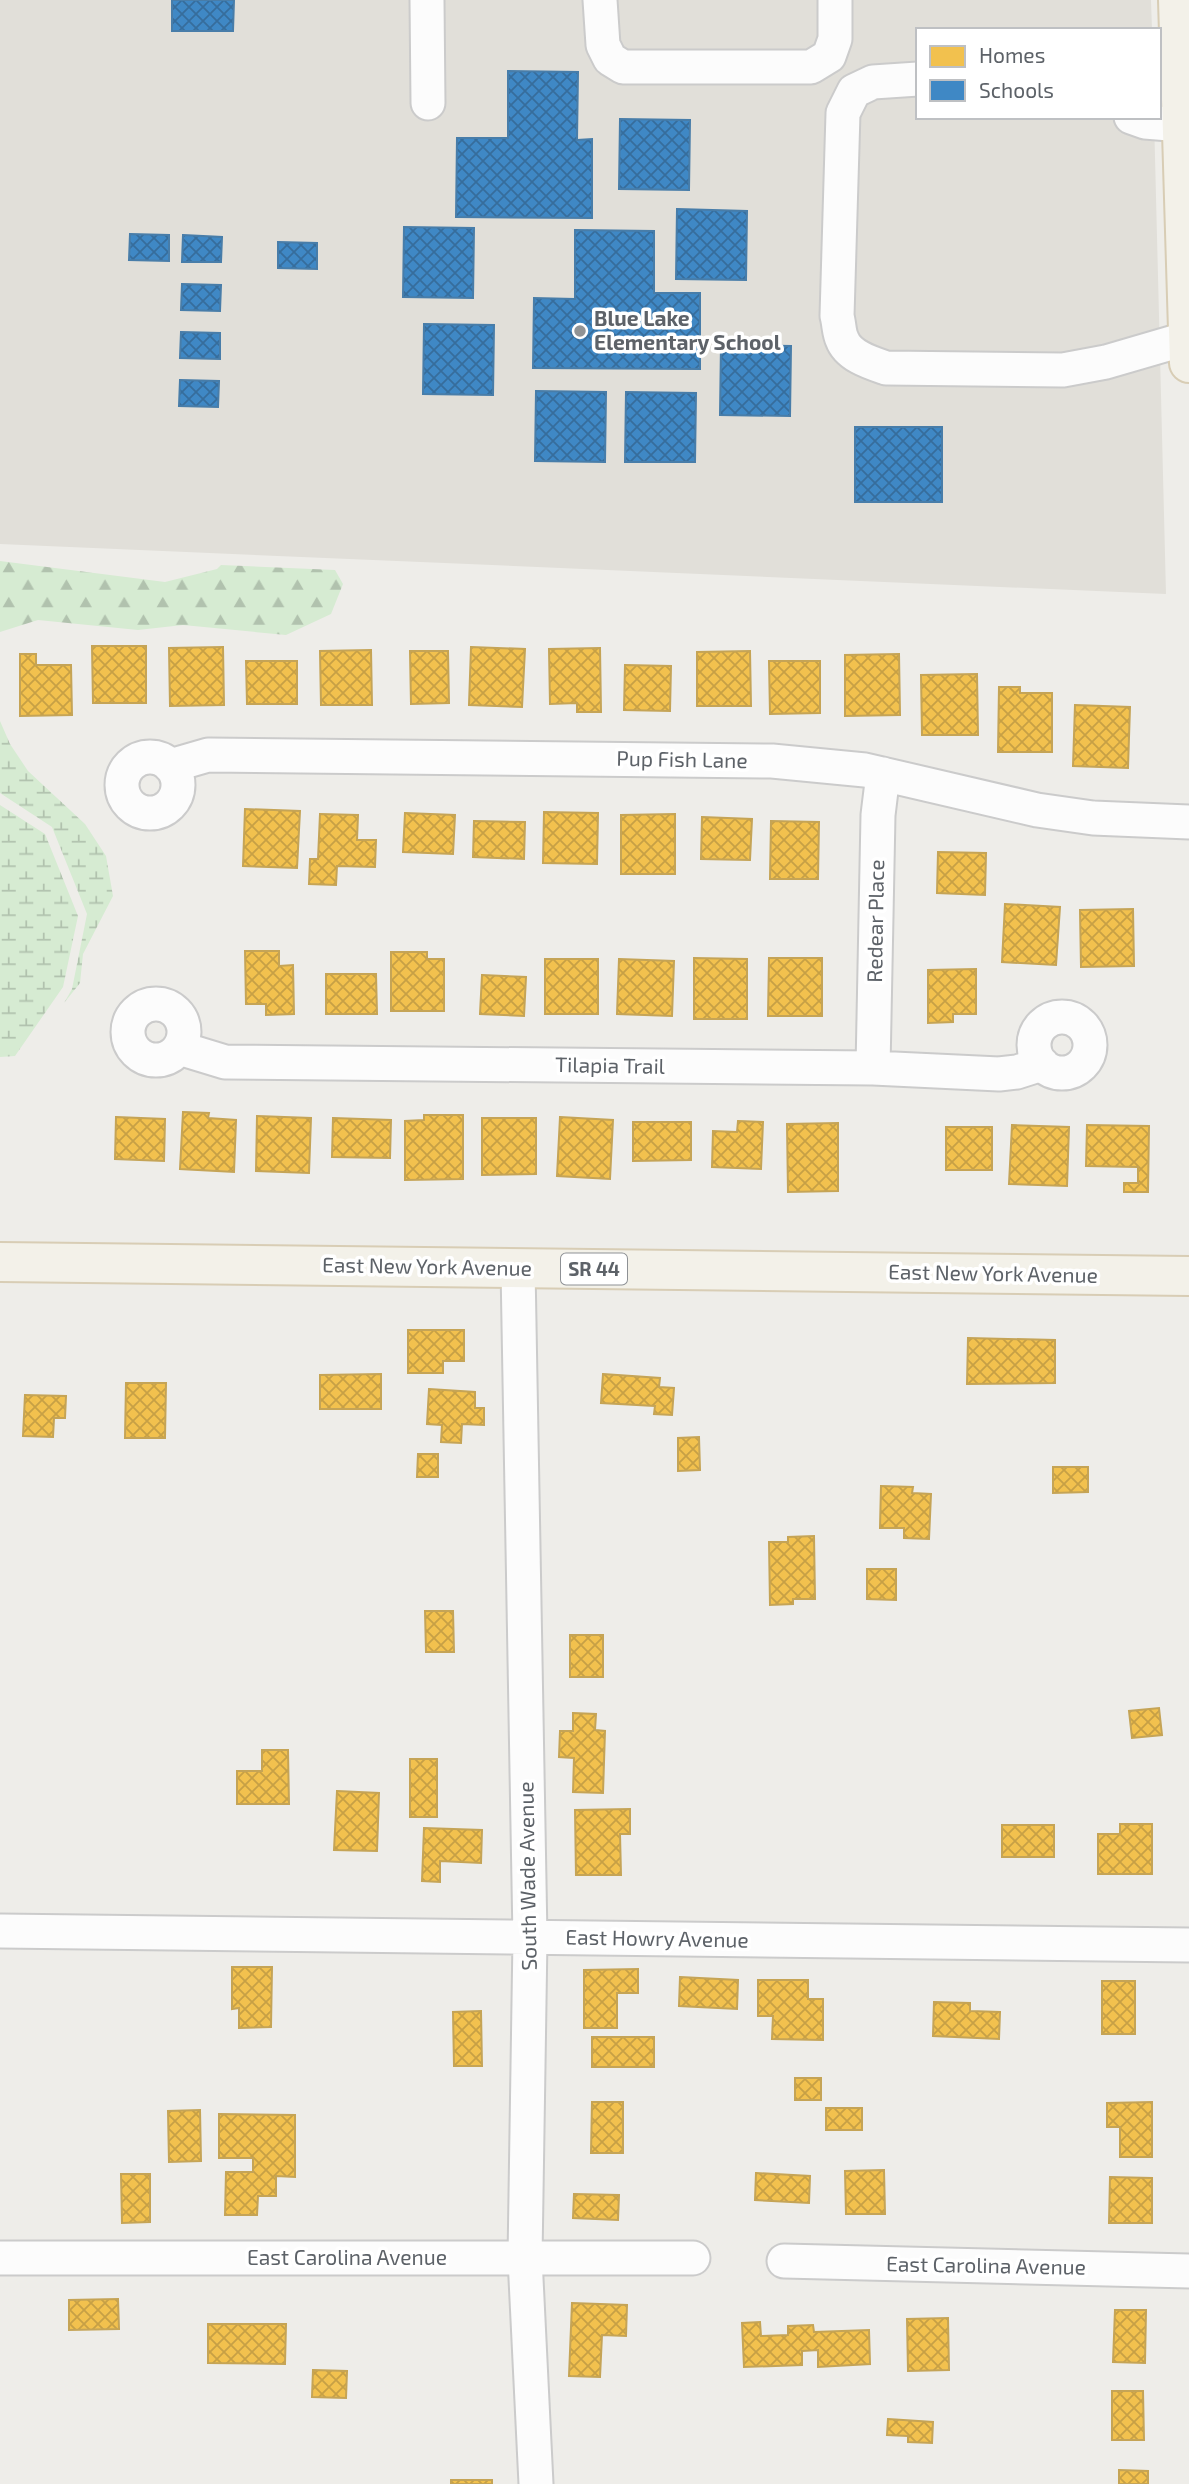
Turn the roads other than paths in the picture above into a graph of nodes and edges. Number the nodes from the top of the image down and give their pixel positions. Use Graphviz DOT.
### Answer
graph roads {
  1 [pos="427,0"];
  2 [pos="600,0"];
  3 [pos="835,0"];
  4 [pos="1178,0"];
  5 [pos="916,79"];
  6 [pos="428,103"];
  7 [pos="1137,119"];
  8 [pos="1182,125"];
  9 [pos="1188,317"];
  10 [pos="1189,363"];
  11 [pos="170,766"];
  12 [pos="883,775"];
  13 [pos="1189,821"];
  14 [pos="179,1048"];
  15 [pos="1042,1064"];
  16 [pos="873,1068"];
  17 [pos="0,1262"];
  18 [pos="518,1268"];
  19 [pos="1189,1276"];
  20 [pos="0,1931"];
  21 [pos="530,1938"];
  22 [pos="1189,1945"];
  23 [pos="0,2258"];
  24 [pos="525,2258"];
  25 [pos="693,2258"];
  26 [pos="784,2261"];
  27 [pos="1189,2271"];
  28 [pos="536,2484"];
  1 -- 6 [label="street"];
  2 -- 3 [label="street"];
  4 -- 8 [label="main road"];
  5 -- 9 [label="street"];
  7 -- 8 [label="street"];
  8 -- 9 [label="main road"];
  9 -- 10 [label="main road"];
  11 -- 12 [label="street, Pup Fish Lane"];
  12 -- 13 [label="street, Pup Fish Lane"];
  12 -- 16 [label="street, Redear Place"];
  14 -- 16 [label="street, Tilapia Trail"];
  15 -- 16 [label="street, Tilapia Trail"];
  17 -- 18 [label="main road, East New York Avenue / SR 44"];
  18 -- 19 [label="main road, East New York Avenue / SR 44"];
  18 -- 21 [label="street, South Wade Avenue"];
  20 -- 21 [label="street, East Howry Avenue"];
  21 -- 22 [label="street, East Howry Avenue"];
  21 -- 24 [label="street, South Wade Avenue"];
  23 -- 24 [label="street, East Carolina Avenue"];
  24 -- 25 [label="street, East Carolina Avenue"];
  24 -- 28 [label="street, South Wade Avenue"];
  26 -- 27 [label="street, East Carolina Avenue"];
}
